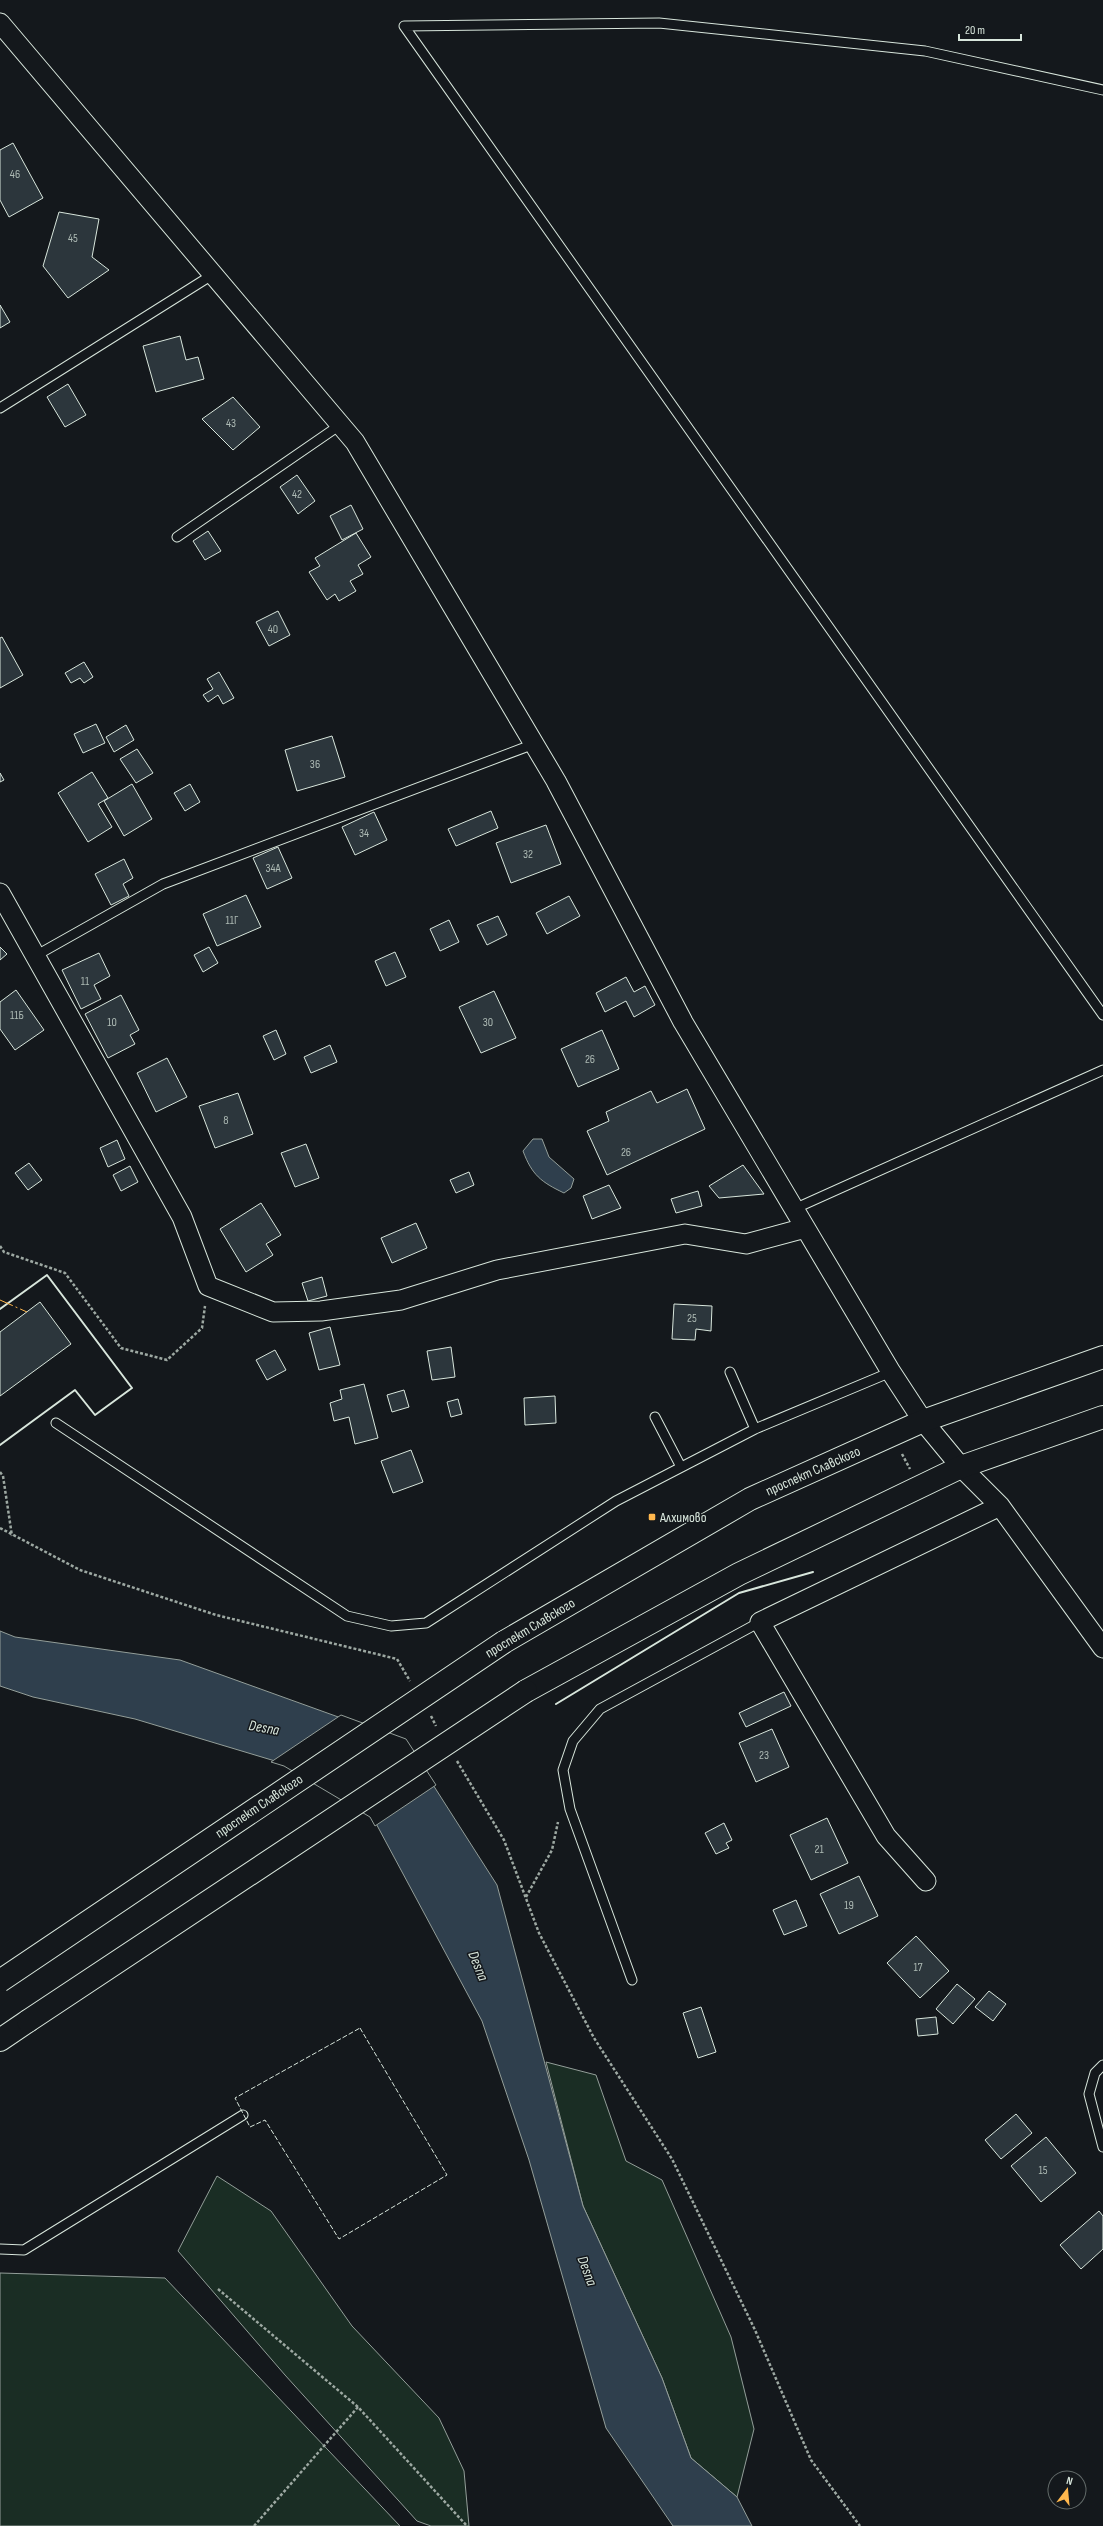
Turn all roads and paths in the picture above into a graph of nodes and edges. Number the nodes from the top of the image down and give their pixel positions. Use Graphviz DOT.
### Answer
graph roads {
  1 [pos="0,23"];
  2 [pos="1103,90"];
  3 [pos="212,275"];
  4 [pos="0,408"];
  5 [pos="340,425"];
  6 [pos="177,537"];
  7 [pos="534,744"];
  8 [pos="0,893"];
  9 [pos="37,955"];
  10 [pos="1103,1015"];
  11 [pos="1103,1070"];
  12 [pos="794,1209"];
  13 [pos="806,1228"];
  14 [pos="0,1246"];
  15 [pos="4,1252"];
  16 [pos="0,1253"];
  17 [pos="208,1286"];
  18 [pos="1103,1357"];
  19 [pos="730,1372"];
  20 [pos="891,1372"];
  21 [pos="655,1417"];
  22 [pos="1103,1417"];
  23 [pos="923,1421"];
  24 [pos="56,1423"];
  25 [pos="755,1429"];
  26 [pos="681,1466"];
  27 [pos="961,1468"];
  28 [pos="0,1472"];
  29 [pos="1000,1506"];
  30 [pos="0,1528"];
  31 [pos="12,1536"];
  32 [pos="760,1622"];
  33 [pos="1103,1648"];
  34 [pos="413,1685"];
  35 [pos="428,1712"];
  36 [pos="440,1732"];
  37 [pos="456,1760"];
  38 [pos="566,1788"];
  39 [pos="926,1881"];
  40 [pos="525,1898"];
  41 [pos="632,1980"];
  42 [pos="0,1981"];
  43 [pos="0,2040"];
  44 [pos="1103,2065"];
  45 [pos="243,2115"];
  46 [pos="1103,2147"];
  47 [pos="0,2250"];
  48 [pos="218,2289"];
  49 [pos="358,2407"];
  50 [pos="254,2526"];
  51 [pos="467,2526"];
  52 [pos="860,2526"];
  1 -- 3 [label="street"];
  2 -- 10 [label="lane"];
  3 -- 4 [label="lane"];
  3 -- 5 [label="street"];
  5 -- 6 [label="lane"];
  5 -- 7 [label="street"];
  7 -- 9 [label="lane"];
  7 -- 12 [label="street"];
  8 -- 9 [label="street"];
  9 -- 17 [label="street"];
  11 -- 12 [label="lane"];
  12 -- 13 [label="street"];
  13 -- 17 [label="street"];
  13 -- 20 [label="street"];
  14 -- 15 [label="path"];
  15 -- 16 [label="path"];
  15 -- 17 [label="path"];
  18 -- 23 [label="main road, проспект Славского"];
  19 -- 25 [label="lane"];
  20 -- 23 [label="street"];
  20 -- 25 [label="lane"];
  21 -- 26 [label="lane"];
  22 -- 27 [label="main road"];
  23 -- 27 [label="street"];
  23 -- 42 [label="main road, проспект Славского, bridge"];
  24 -- 26 [label="lane"];
  25 -- 26 [label="lane"];
  27 -- 29 [label="street"];
  27 -- 43 [label="main road, bridge"];
  28 -- 31 [label="path"];
  29 -- 32 [label="street"];
  29 -- 33 [label="street"];
  30 -- 31 [label="path"];
  31 -- 34 [label="path"];
  32 -- 38 [label="lane"];
  32 -- 39 [label="street"];
  35 -- 36 [label="path"];
  37 -- 40 [label="path"];
  38 -- 40 [label="path"];
  38 -- 41 [label="lane"];
  40 -- 52 [label="path"];
  44 -- 46 [label="lane"];
  45 -- 47 [label="lane"];
  48 -- 49 [label="path"];
  49 -- 50 [label="path"];
  49 -- 51 [label="path"];
}
